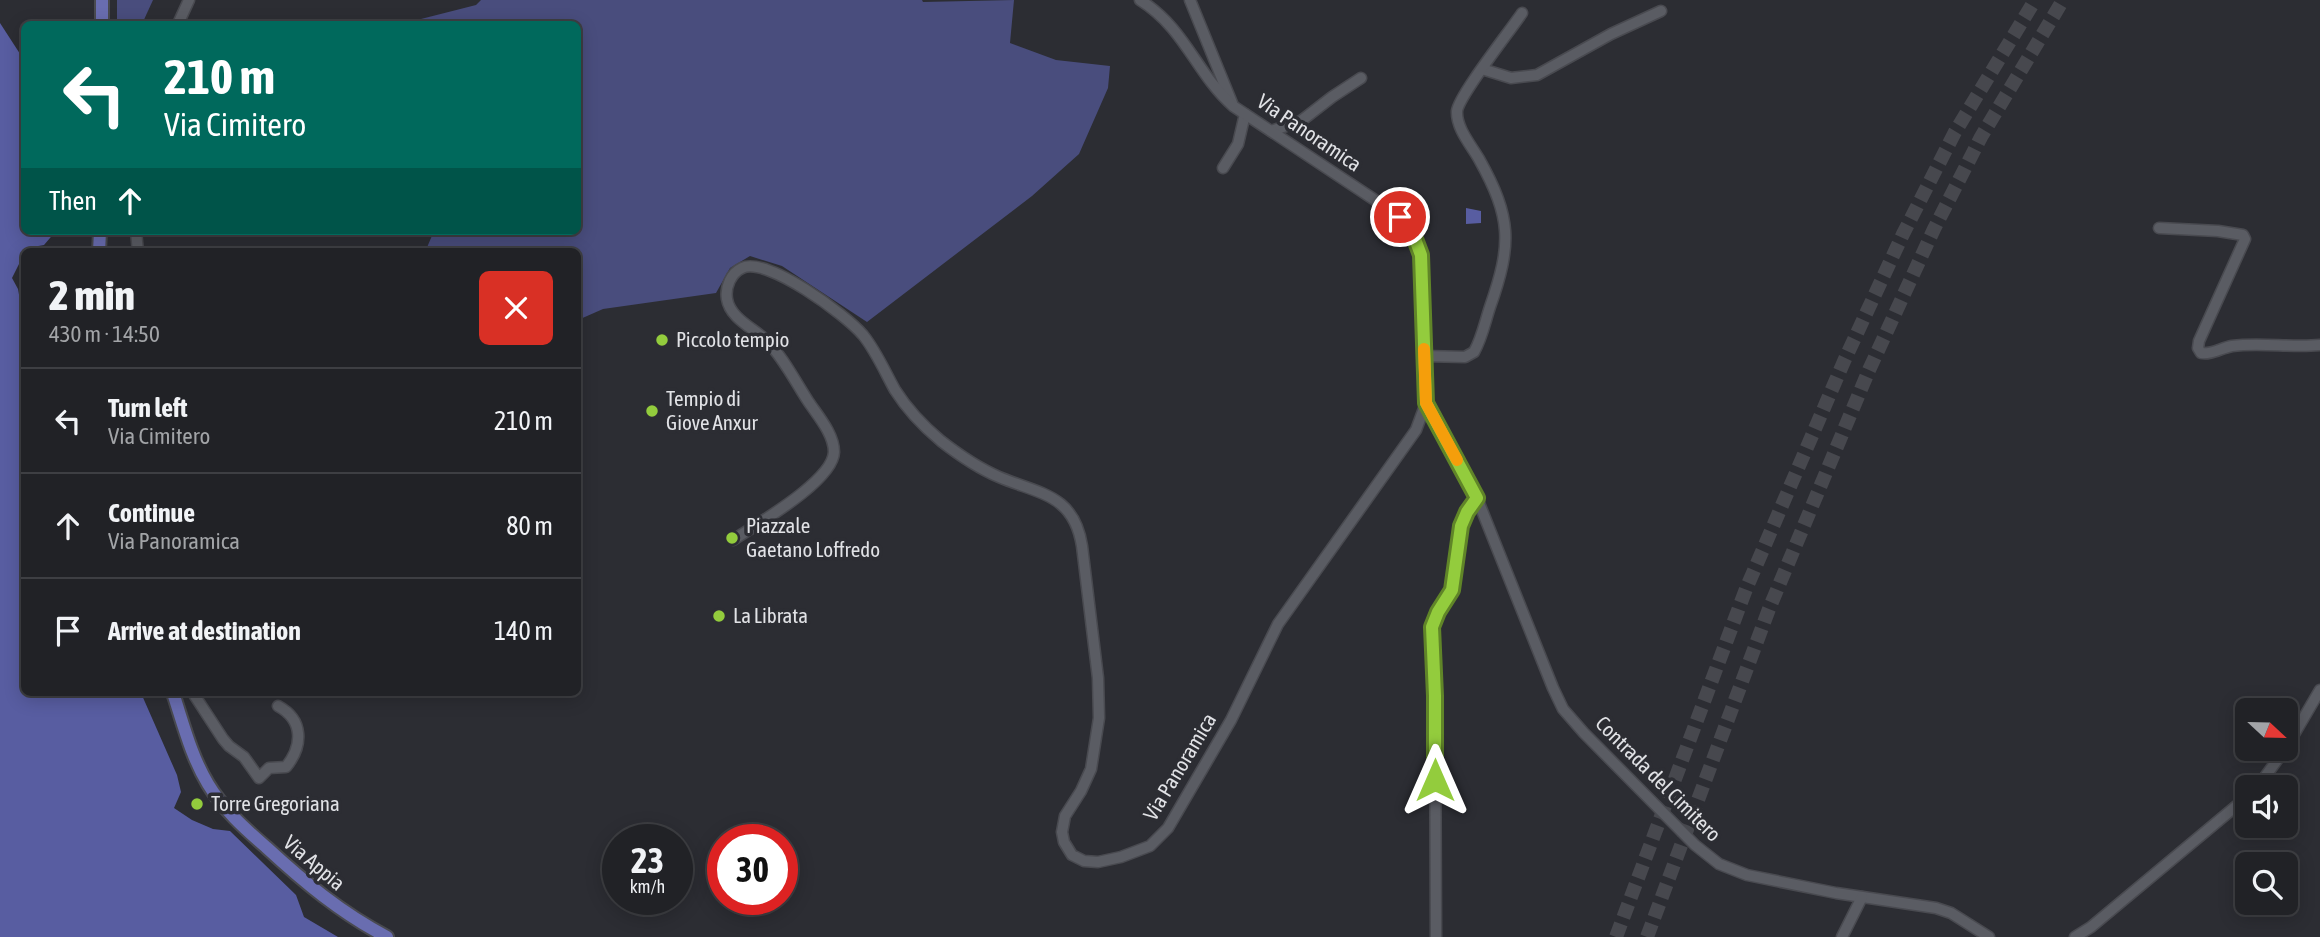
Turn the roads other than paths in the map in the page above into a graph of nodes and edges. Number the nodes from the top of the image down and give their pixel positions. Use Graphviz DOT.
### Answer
graph roads {
  1 [pos="102,0"];
  2 [pos="189,0"];
  3 [pos="1140,0"];
  4 [pos="1190,0"];
  5 [pos="1661,11"];
  6 [pos="1522,13"];
  7 [pos="102,21"];
  8 [pos="179,21"];
  9 [pos="1482,69"];
  10 [pos="1361,78"];
  11 [pos="1233,106"];
  12 [pos="1245,114"];
  13 [pos="1270,131"];
  14 [pos="1223,168"];
  15 [pos="2158,229"];
  16 [pos="2320,345"];
  17 [pos="1424,356"];
  18 [pos="1426,403"];
  19 [pos="1477,498"];
  20 [pos="733,540"];
  21 [pos="2320,690"];
  22 [pos="174,696"];
  23 [pos="194,696"];
  24 [pos="278,706"];
  25 [pos="2298,727"];
  26 [pos="2235,807"];
  27 [pos="1862,897"];
  28 [pos="387,937"];
  29 [pos="1436,937"];
  30 [pos="1842,937"];
  31 [pos="1989,937"];
  32 [pos="2075,937"];
  1 -- 7 [label="main road"];
  2 -- 8 [label="street"];
  3 -- 11 [label="street, Via Panoramica"];
  4 -- 11 [label="street"];
  5 -- 9 [label="street"];
  6 -- 9 [label="street"];
  9 -- 17 [label="street"];
  10 -- 13 [label="street"];
  11 -- 12 [label="street, Via Panoramica"];
  12 -- 13 [label="street, Via Panoramica"];
  12 -- 14 [label="street"];
  13 -- 17 [label="street, Via Panoramica"];
  15 -- 16 [label="street"];
  17 -- 18 [label="street, Via Panoramica"];
  18 -- 19 [label="street, Contrada del Cimitero"];
  18 -- 20 [label="street, Via Panoramica"];
  19 -- 27 [label="street, Contrada del Cimitero"];
  19 -- 29 [label="street"];
  21 -- 25 [label="street"];
  22 -- 28 [label="main road, Via Appia"];
  23 -- 24 [label="street"];
  26 -- 32 [label="street"];
  27 -- 30 [label="street"];
  27 -- 31 [label="street, Contrada del Cimitero"];
}
